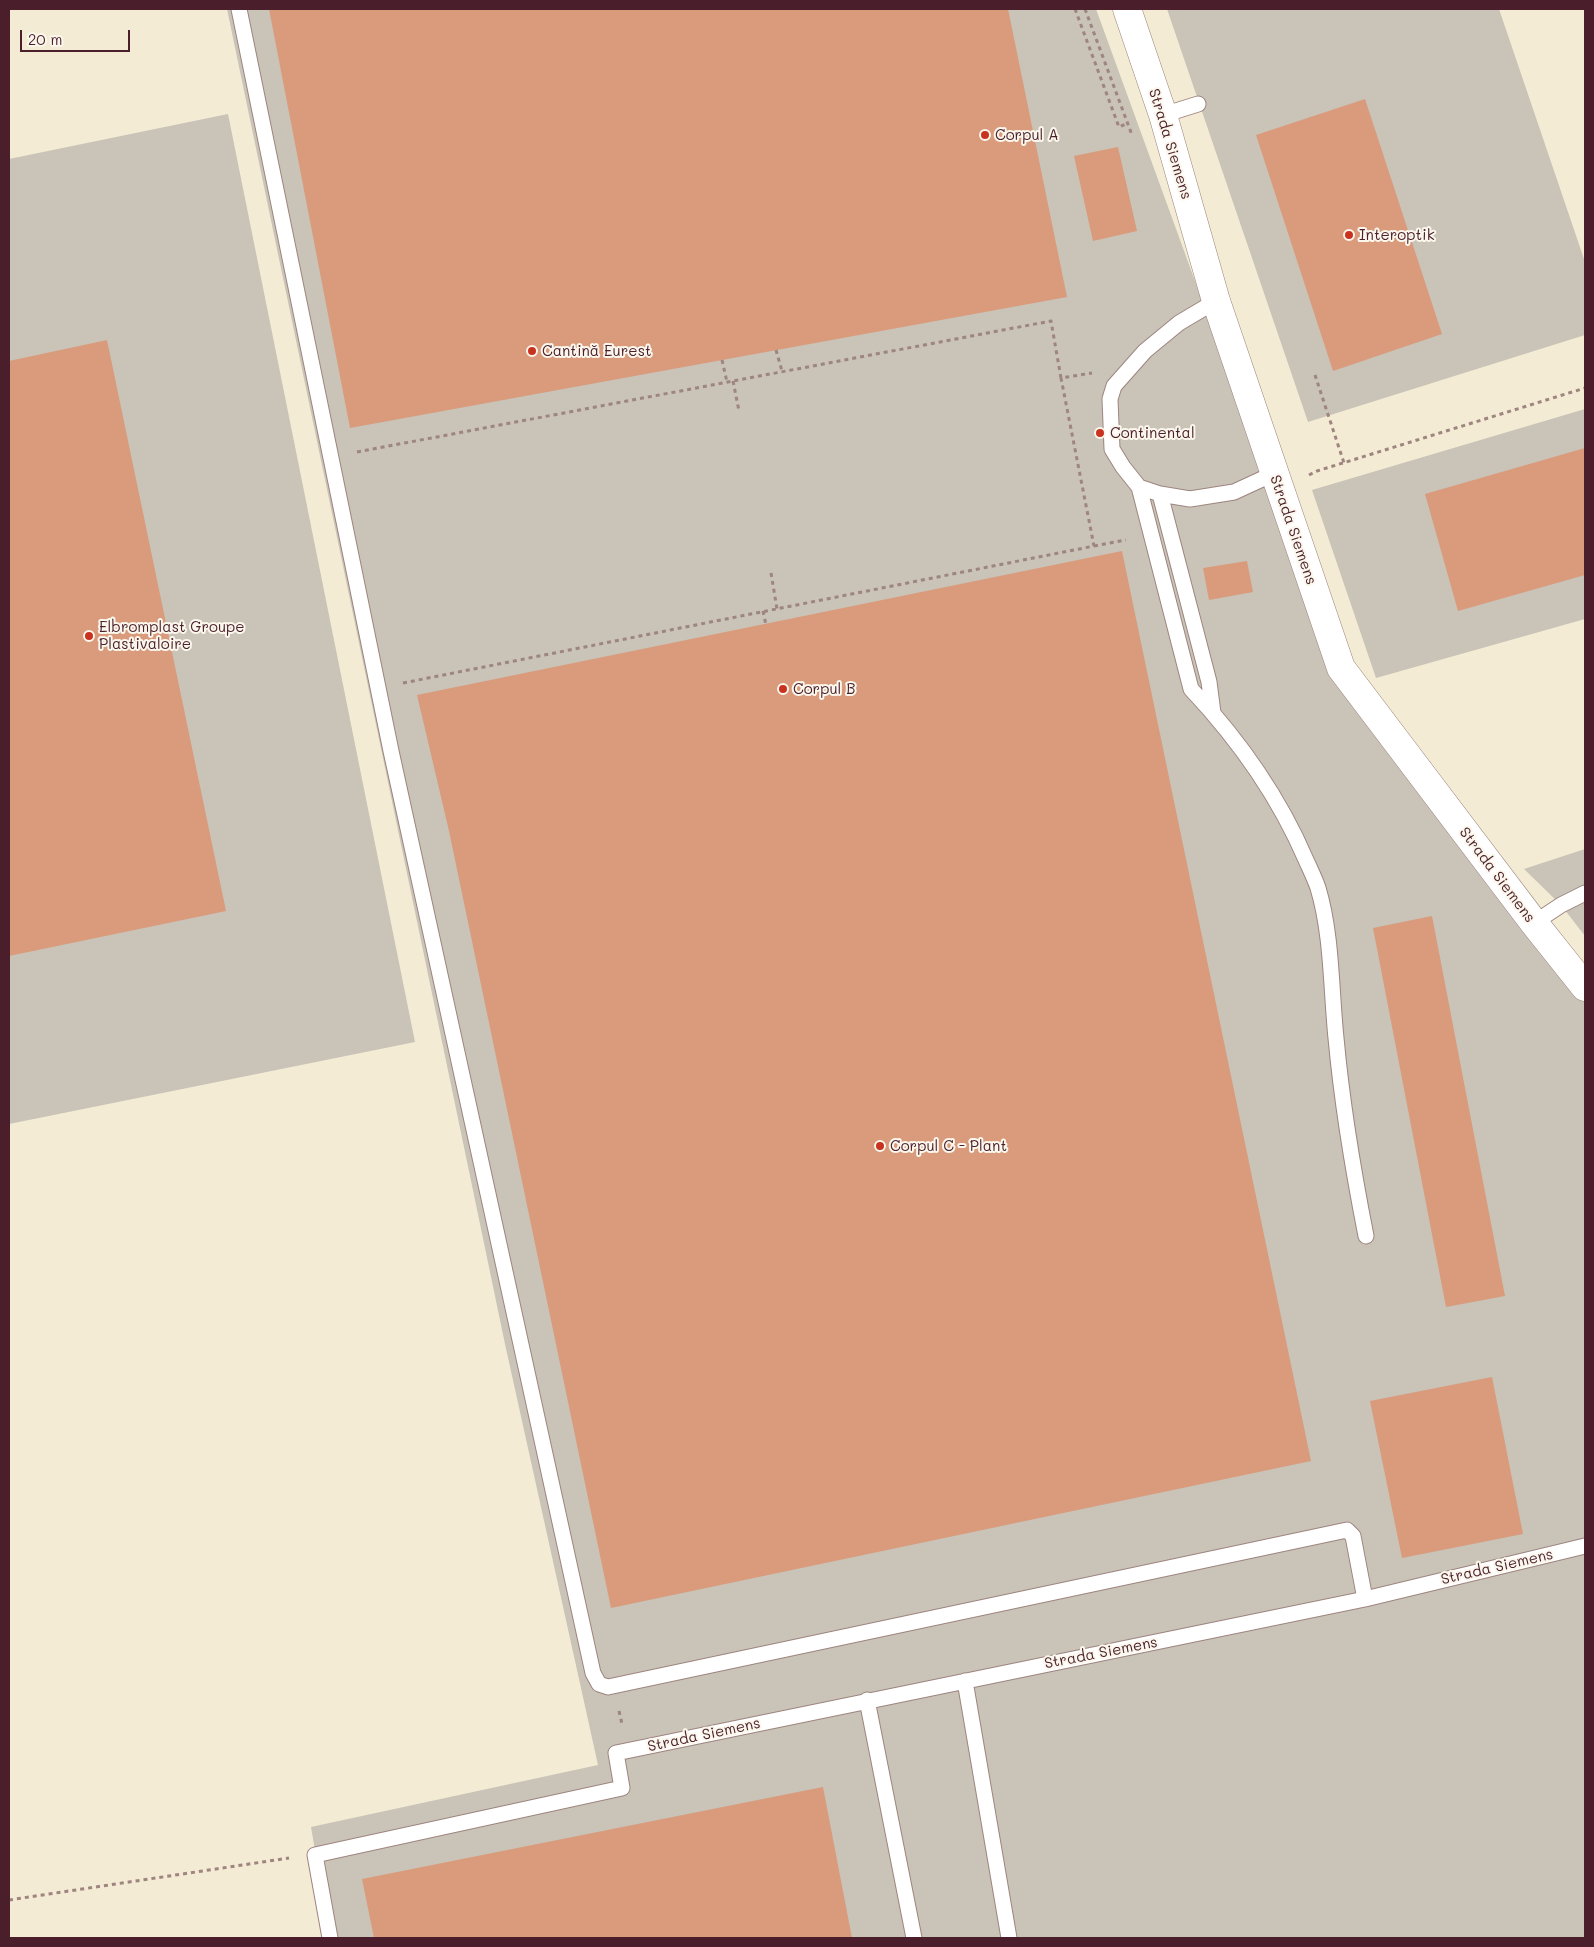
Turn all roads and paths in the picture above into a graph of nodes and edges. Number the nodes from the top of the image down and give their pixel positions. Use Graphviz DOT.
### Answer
graph roads {
  1 [pos="239,9"];
  2 [pos="1075,9"];
  3 [pos="1085,9"];
  4 [pos="1127,9"];
  5 [pos="1198,104"];
  6 [pos="1162,112"];
  7 [pos="1128,123"];
  8 [pos="1134,142"];
  9 [pos="1216,302"];
  10 [pos="776,350"];
  11 [pos="722,360"];
  12 [pos="782,372"];
  13 [pos="1095,372"];
  14 [pos="1315,375"];
  15 [pos="1062,378"];
  16 [pos="733,381"];
  17 [pos="727,382"];
  18 [pos="1585,388"];
  19 [pos="739,411"];
  20 [pos="358,452"];
  21 [pos="1344,463"];
  22 [pos="1276,483"];
  23 [pos="1139,487"];
  24 [pos="1160,494"];
  25 [pos="771,573"];
  26 [pos="777,609"];
  27 [pos="763,612"];
  28 [pos="766,625"];
  29 [pos="406,682"];
  30 [pos="1213,713"];
  31 [pos="1585,893"];
  32 [pos="1534,923"];
  33 [pos="1585,987"];
  34 [pos="1366,1236"];
  35 [pos="1585,1546"];
  36 [pos="1366,1599"];
  37 [pos="965,1680"];
  38 [pos="867,1700"];
  39 [pos="314,1855"];
  40 [pos="9,1900"];
  41 [pos="330,1938"];
  42 [pos="914,1938"];
  43 [pos="1009,1938"];
  1 -- 36 [label="lane"];
  2 -- 7 [label="path"];
  3 -- 7 [label="path"];
  4 -- 6 [label="street, Strada Siemens"];
  5 -- 6 [label="lane"];
  6 -- 7 [label="path"];
  6 -- 9 [label="street, Strada Siemens"];
  7 -- 8 [label="path"];
  9 -- 22 [label="street, Strada Siemens"];
  9 -- 23 [label="lane"];
  10 -- 12 [label="path"];
  11 -- 17 [label="path"];
  12 -- 15 [label="path"];
  12 -- 16 [label="path"];
  13 -- 15 [label="path"];
  14 -- 21 [label="path"];
  15 -- 26 [label="path"];
  16 -- 17 [label="path"];
  16 -- 19 [label="path"];
  17 -- 20 [label="path"];
  18 -- 21 [label="path"];
  21 -- 22 [label="path"];
  22 -- 24 [label="lane"];
  22 -- 32 [label="street, Strada Siemens"];
  23 -- 24 [label="lane"];
  23 -- 30 [label="lane"];
  24 -- 30 [label="lane"];
  25 -- 26 [label="path"];
  26 -- 27 [label="path"];
  27 -- 28 [label="path"];
  27 -- 29 [label="path"];
  30 -- 34 [label="lane"];
  31 -- 32 [label="lane"];
  32 -- 33 [label="street, Strada Siemens"];
  35 -- 36 [label="lane, Strada Siemens"];
  36 -- 37 [label="lane, Strada Siemens"];
  37 -- 38 [label="lane, Strada Siemens"];
  37 -- 43 [label="lane"];
  38 -- 39 [label="lane, Strada Siemens"];
  38 -- 42 [label="lane"];
  39 -- 40 [label="path"];
  39 -- 41 [label="lane"];
}
